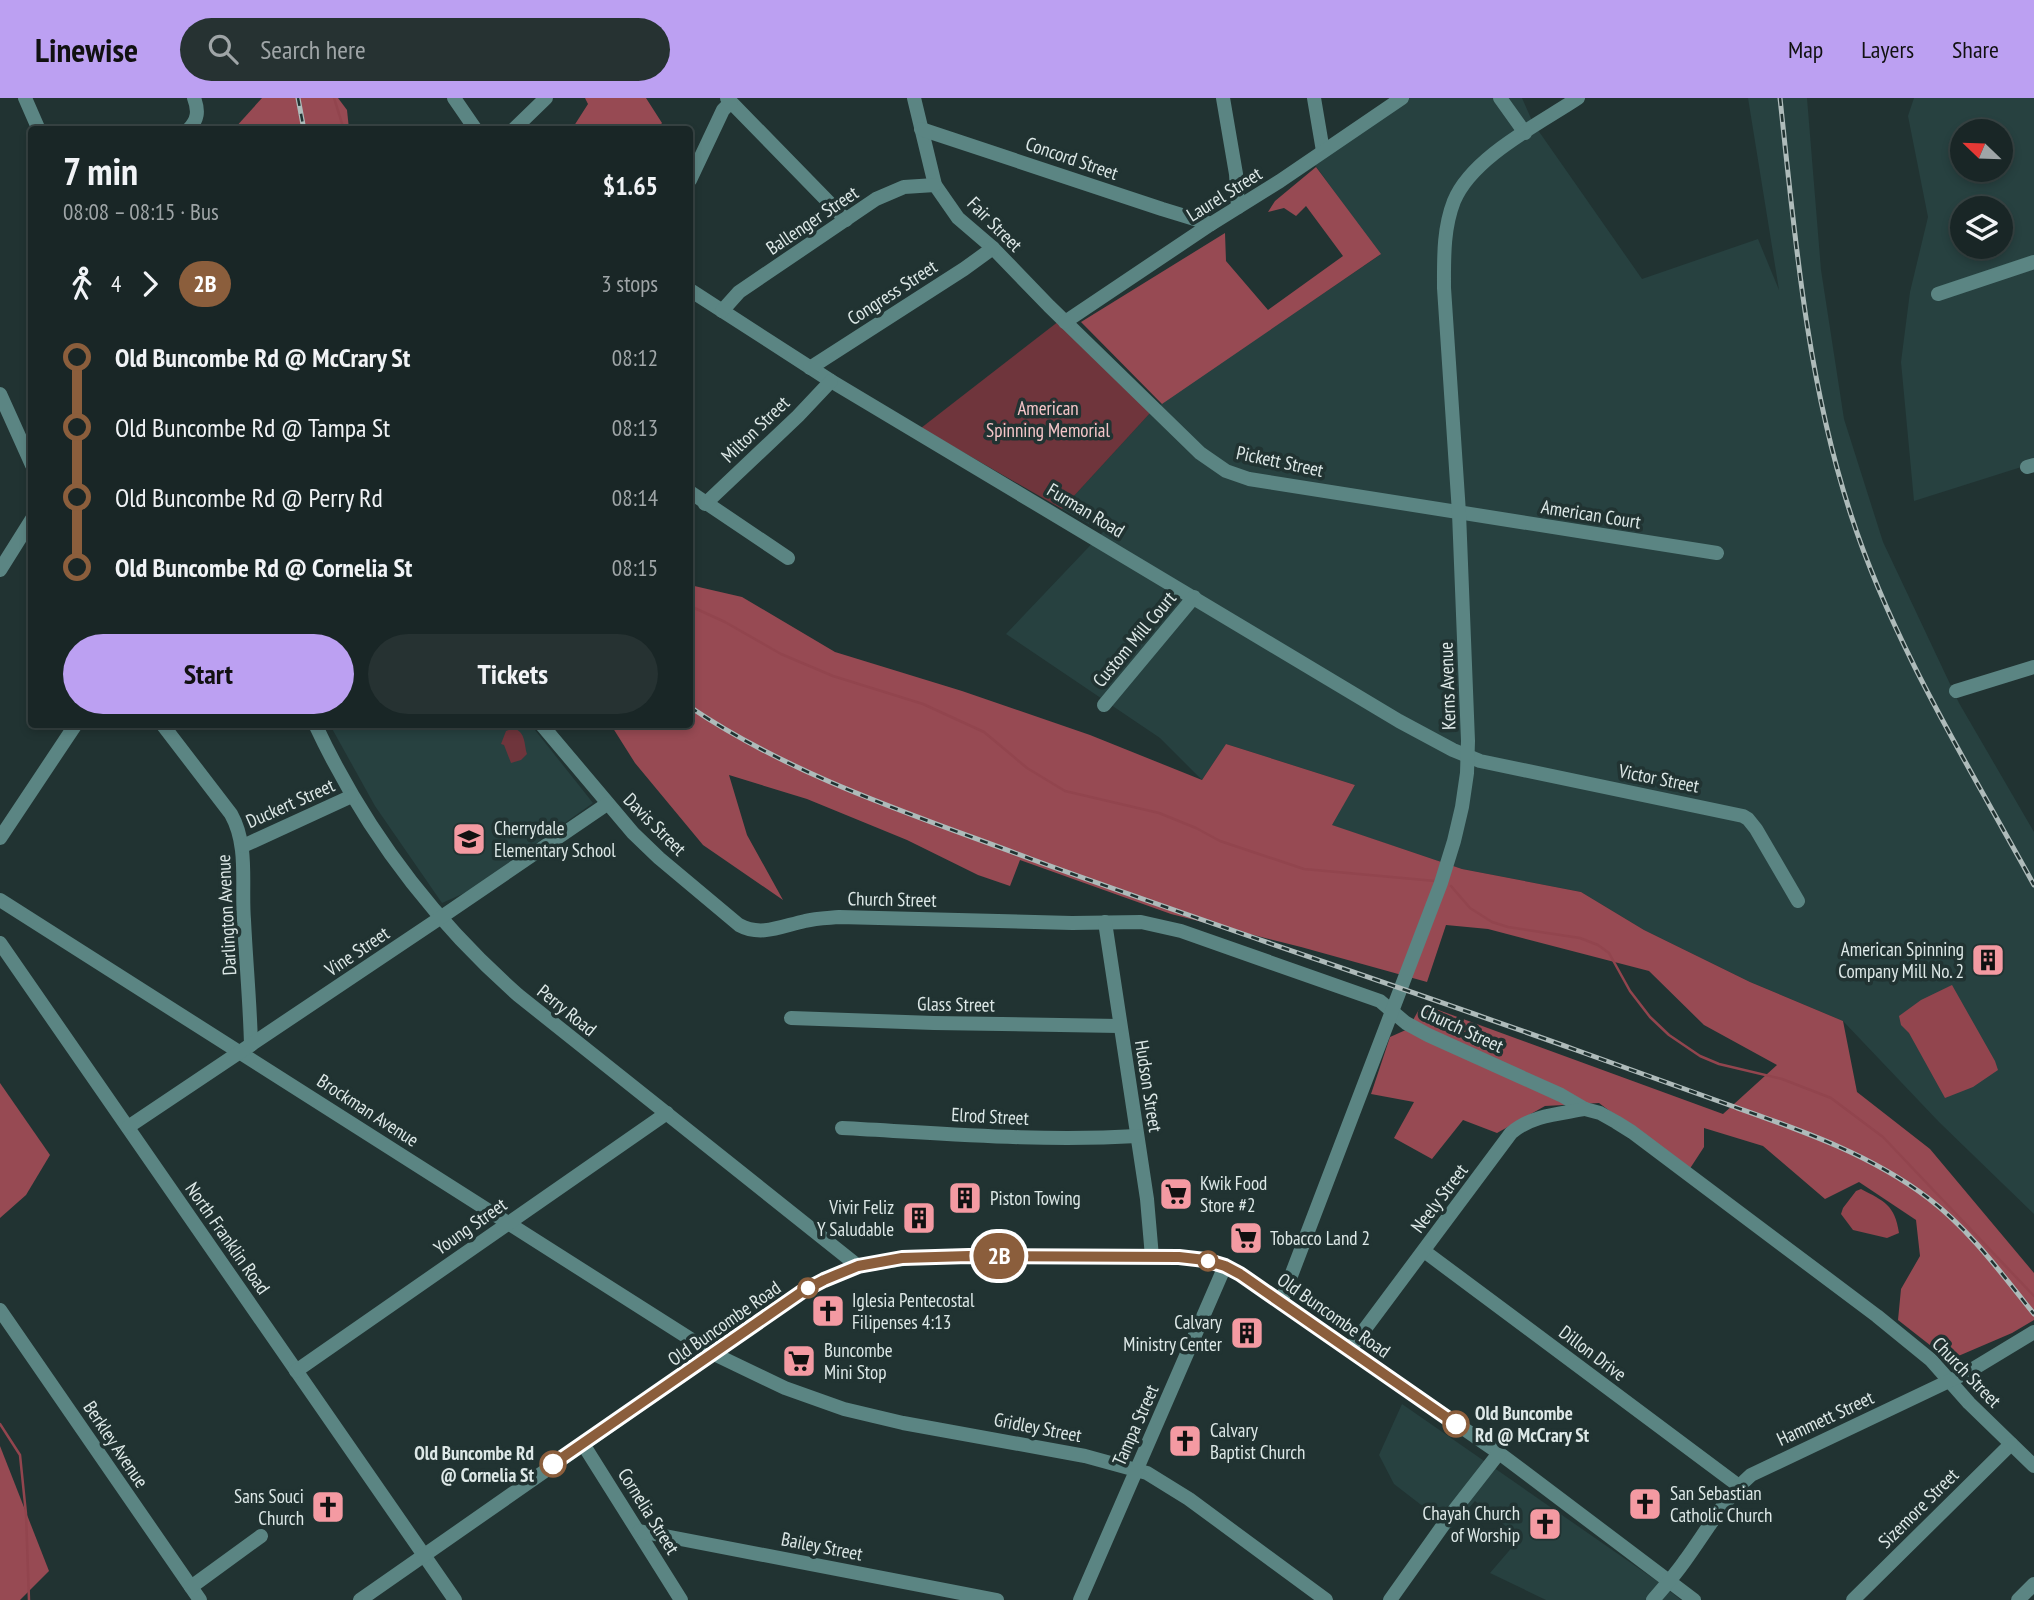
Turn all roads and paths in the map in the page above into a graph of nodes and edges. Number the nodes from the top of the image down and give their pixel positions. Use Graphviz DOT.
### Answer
graph roads {
  1 [pos="25,98"];
  2 [pos="194,98"];
  3 [pos="454,98"];
  4 [pos="545,98"];
  5 [pos="914,98"];
  6 [pos="1223,98"];
  7 [pos="1314,98"];
  8 [pos="1402,98"];
  9 [pos="1500,98"];
  10 [pos="1578,98"];
  11 [pos="729,100"];
  12 [pos="37,126"];
  13 [pos="191,126"];
  14 [pos="473,126"];
  15 [pos="517,126"];
  16 [pos="921,129"];
  17 [pos="1525,133"];
  18 [pos="1323,151"];
  19 [pos="693,174"];
  20 [pos="935,185"];
  21 [pos="1238,207"];
  22 [pos="846,220"];
  23 [pos="1211,224"];
  24 [pos="993,248"];
  25 [pos="2034,262"];
  26 [pos="693,292"];
  27 [pos="1938,294"];
  28 [pos="722,311"];
  29 [pos="1065,322"];
  30 [pos="810,368"];
  31 [pos="831,381"];
  32 [pos="0,394"];
  33 [pos="28,456"];
  34 [pos="693,494"];
  35 [pos="705,504"];
  36 [pos="1459,513"];
  37 [pos="28,525"];
  38 [pos="1717,553"];
  39 [pos="788,558"];
  40 [pos="0,570"];
  41 [pos="1194,597"];
  42 [pos="2034,667"];
  43 [pos="1956,691"];
  44 [pos="1104,705"];
  45 [pos="73,728"];
  46 [pos="165,728"];
  47 [pos="317,728"];
  48 [pos="544,728"];
  49 [pos="1467,756"];
  50 [pos="352,796"];
  51 [pos="607,804"];
  52 [pos="0,838"];
  53 [pos="243,846"];
  54 [pos="0,900"];
  55 [pos="1798,901"];
  56 [pos="440,918"];
  57 [pos="1105,922"];
  58 [pos="758,931"];
  59 [pos="0,943"];
  60 [pos="1392,1011"];
  61 [pos="791,1018"];
  62 [pos="1119,1026"];
  63 [pos="245,1048"];
  64 [pos="1585,1109"];
  65 [pos="667,1113"];
  66 [pos="128,1127"];
  67 [pos="842,1128"];
  68 [pos="1137,1136"];
  69 [pos="509,1223"];
  70 [pos="1424,1251"];
  71 [pos="1152,1257"];
  72 [pos="858,1266"];
  73 [pos="1225,1266"];
  74 [pos="1281,1301"];
  75 [pos="0,1310"];
  76 [pos="2034,1332"];
  77 [pos="1349,1349"];
  78 [pos="714,1354"];
  79 [pos="296,1371"];
  80 [pos="1950,1381"];
  81 [pos="583,1444"];
  82 [pos="2011,1444"];
  83 [pos="1499,1453"];
  84 [pos="2034,1466"];
  85 [pos="1137,1470"];
  86 [pos="1739,1486"];
  87 [pos="639,1531"];
  88 [pos="261,1536"];
  89 [pos="423,1555"];
  90 [pos="1669,1581"];
  91 [pos="2034,1584"];
  92 [pos="191,1587"];
  93 [pos="200,1600"];
  94 [pos="360,1600"];
  95 [pos="455,1600"];
  96 [pos="681,1600"];
  97 [pos="997,1600"];
  98 [pos="1080,1600"];
  99 [pos="1326,1600"];
  100 [pos="1390,1600"];
  101 [pos="1653,1600"];
  102 [pos="1694,1600"];
  103 [pos="1853,1600"];
  104 [pos="2018,1600"];
  1 -- 12 [label="street"];
  2 -- 13 [label="street"];
  3 -- 14 [label="street"];
  4 -- 15 [label="street"];
  5 -- 16 [label="street, Fair Street"];
  6 -- 21 [label="street"];
  7 -- 18 [label="street"];
  8 -- 18 [label="street, Laurel Street"];
  9 -- 17 [label="street"];
  10 -- 17 [label="street, Kerns Avenue"];
  11 -- 19 [label="street"];
  11 -- 22 [label="street"];
  16 -- 20 [label="street, Fair Street"];
  16 -- 23 [label="street, Concord Street"];
  17 -- 36 [label="street, Kerns Avenue"];
  18 -- 21 [label="street, Laurel Street"];
  20 -- 22 [label="street, Ballenger Street"];
  20 -- 24 [label="street, Fair Street"];
  21 -- 23 [label="street, Laurel Street"];
  22 -- 28 [label="street, Ballenger Street"];
  23 -- 29 [label="street, Laurel Street"];
  24 -- 29 [label="street, Fair Street"];
  24 -- 30 [label="street, Congress Street"];
  25 -- 27 [label="street"];
  26 -- 28 [label="street, Furman Road"];
  28 -- 30 [label="street, Furman Road"];
  29 -- 36 [label="street, Pickett Street"];
  30 -- 31 [label="street, Furman Road"];
  31 -- 35 [label="street, Milton Street"];
  31 -- 41 [label="street, Furman Road"];
  32 -- 33 [label="street"];
  34 -- 35 [label="street"];
  35 -- 39 [label="street"];
  36 -- 38 [label="street, American Court"];
  36 -- 49 [label="street, Kerns Avenue"];
  37 -- 40 [label="street"];
  41 -- 44 [label="street, Custom Mill Court"];
  41 -- 49 [label="street, Furman Road"];
  42 -- 43 [label="street"];
  45 -- 52 [label="street"];
  46 -- 53 [label="street, Darlington Avenue"];
  47 -- 50 [label="street, Perry Road"];
  48 -- 51 [label="street, Davis Street"];
  49 -- 55 [label="street, Victor Street"];
  49 -- 60 [label="street, Kerns Avenue"];
  50 -- 53 [label="street, Duckert Street"];
  50 -- 56 [label="street, Perry Road"];
  51 -- 56 [label="street, Vine Street"];
  51 -- 58 [label="street, Davis Street"];
  53 -- 63 [label="street, Darlington Avenue"];
  54 -- 63 [label="street, Brockman Avenue"];
  56 -- 63 [label="street, Vine Street"];
  56 -- 65 [label="street, Perry Road"];
  57 -- 58 [label="street, Church Street"];
  57 -- 60 [label="street, Church Street"];
  57 -- 62 [label="street, Hudson Street"];
  59 -- 66 [label="street, North Franklin Road"];
  60 -- 64 [label="street, Church Street"];
  60 -- 74 [label="street, Kerns Avenue"];
  61 -- 62 [label="street, Glass Street"];
  62 -- 68 [label="street, Hudson Street"];
  63 -- 66 [label="street, Vine Street"];
  63 -- 69 [label="street, Brockman Avenue"];
  64 -- 70 [label="street, Neely Street"];
  64 -- 80 [label="street, Church Street"];
  65 -- 69 [label="street, Young Street"];
  65 -- 72 [label="street, Perry Road"];
  66 -- 79 [label="street, North Franklin Road"];
  67 -- 68 [label="street, Elrod Street"];
  68 -- 71 [label="street, Hudson Street"];
  69 -- 78 [label="street, Brockman Avenue"];
  69 -- 79 [label="street, Young Street"];
  70 -- 77 [label="street, Neely Street"];
  70 -- 86 [label="street, Dillon Drive"];
  71 -- 72 [label="street, Old Buncombe Road"];
  71 -- 73 [label="street, Old Buncombe Road"];
  72 -- 78 [label="street, Old Buncombe Road"];
  73 -- 74 [label="street, Old Buncombe Road"];
  73 -- 85 [label="street, Tampa Street"];
  74 -- 77 [label="street, Old Buncombe Road"];
  75 -- 92 [label="street, Berkley Avenue"];
  76 -- 80 [label="street, Hammett Street"];
  77 -- 83 [label="street, Old Buncombe Road"];
  78 -- 81 [label="street, Old Buncombe Road"];
  78 -- 85 [label="street, Gridley Street"];
  79 -- 89 [label="street, North Franklin Road"];
  80 -- 82 [label="street, Church Street"];
  80 -- 86 [label="street, Hammett Street"];
  81 -- 87 [label="street, Cornelia Street"];
  81 -- 89 [label="street, Old Buncombe Road"];
  82 -- 84 [label="street, Church Street"];
  82 -- 103 [label="street, Sizemore Street"];
  83 -- 90 [label="street, Old Buncombe Road"];
  83 -- 100 [label="street"];
  85 -- 98 [label="street, Tampa Street"];
  85 -- 99 [label="street, Gridley Street"];
  86 -- 90 [label="street, Hammett Street"];
  87 -- 96 [label="street, Cornelia Street"];
  87 -- 97 [label="street, Bailey Street"];
  88 -- 92 [label="street"];
  89 -- 94 [label="street, Old Buncombe Road"];
  89 -- 95 [label="street, North Franklin Road"];
  90 -- 101 [label="street, Hammett Street"];
  90 -- 102 [label="street, Old Buncombe Road"];
  91 -- 104 [label="street"];
  92 -- 93 [label="street, Berkley Avenue"];
}
